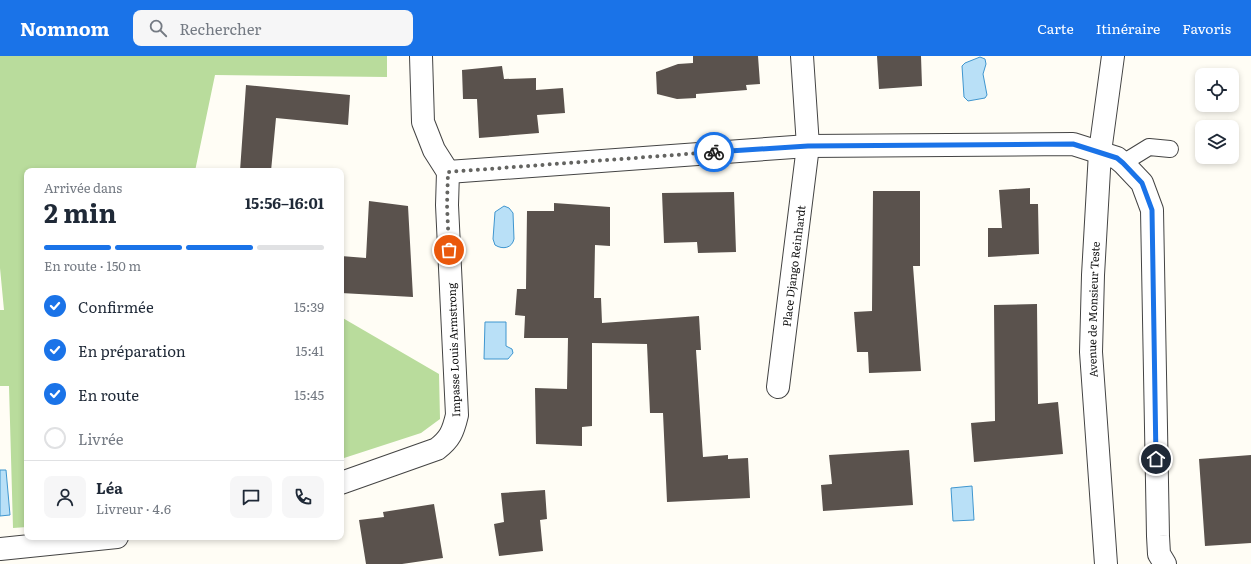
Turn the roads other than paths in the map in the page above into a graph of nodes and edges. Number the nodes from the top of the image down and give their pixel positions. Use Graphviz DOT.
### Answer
graph roads {
  1 [pos="421,56"];
  2 [pos="802,56"];
  3 [pos="1113,56"];
  4 [pos="808,146"];
  5 [pos="1170,149"];
  6 [pos="1100,152"];
  7 [pos="1123,163"];
  8 [pos="448,172"];
  9 [pos="778,387"];
  10 [pos="344,482"];
  11 [pos="88,540"];
  12 [pos="0,549"];
  13 [pos="1106,564"];
  14 [pos="1165,564"];
  1 -- 8 [label="street"];
  2 -- 4 [label="street, Place Django Reinhardt"];
  3 -- 6 [label="street, Avenue de Monsieur Teste"];
  4 -- 6 [label="street"];
  4 -- 8 [label="street"];
  4 -- 9 [label="street, Place Django Reinhardt"];
  5 -- 7 [label="lane"];
  6 -- 7 [label="street"];
  6 -- 13 [label="street, Avenue de Monsieur Teste"];
  7 -- 14 [label="street"];
  8 -- 10 [label="street, Impasse Louis Armstrong"];
  11 -- 12 [label="street"];
}
